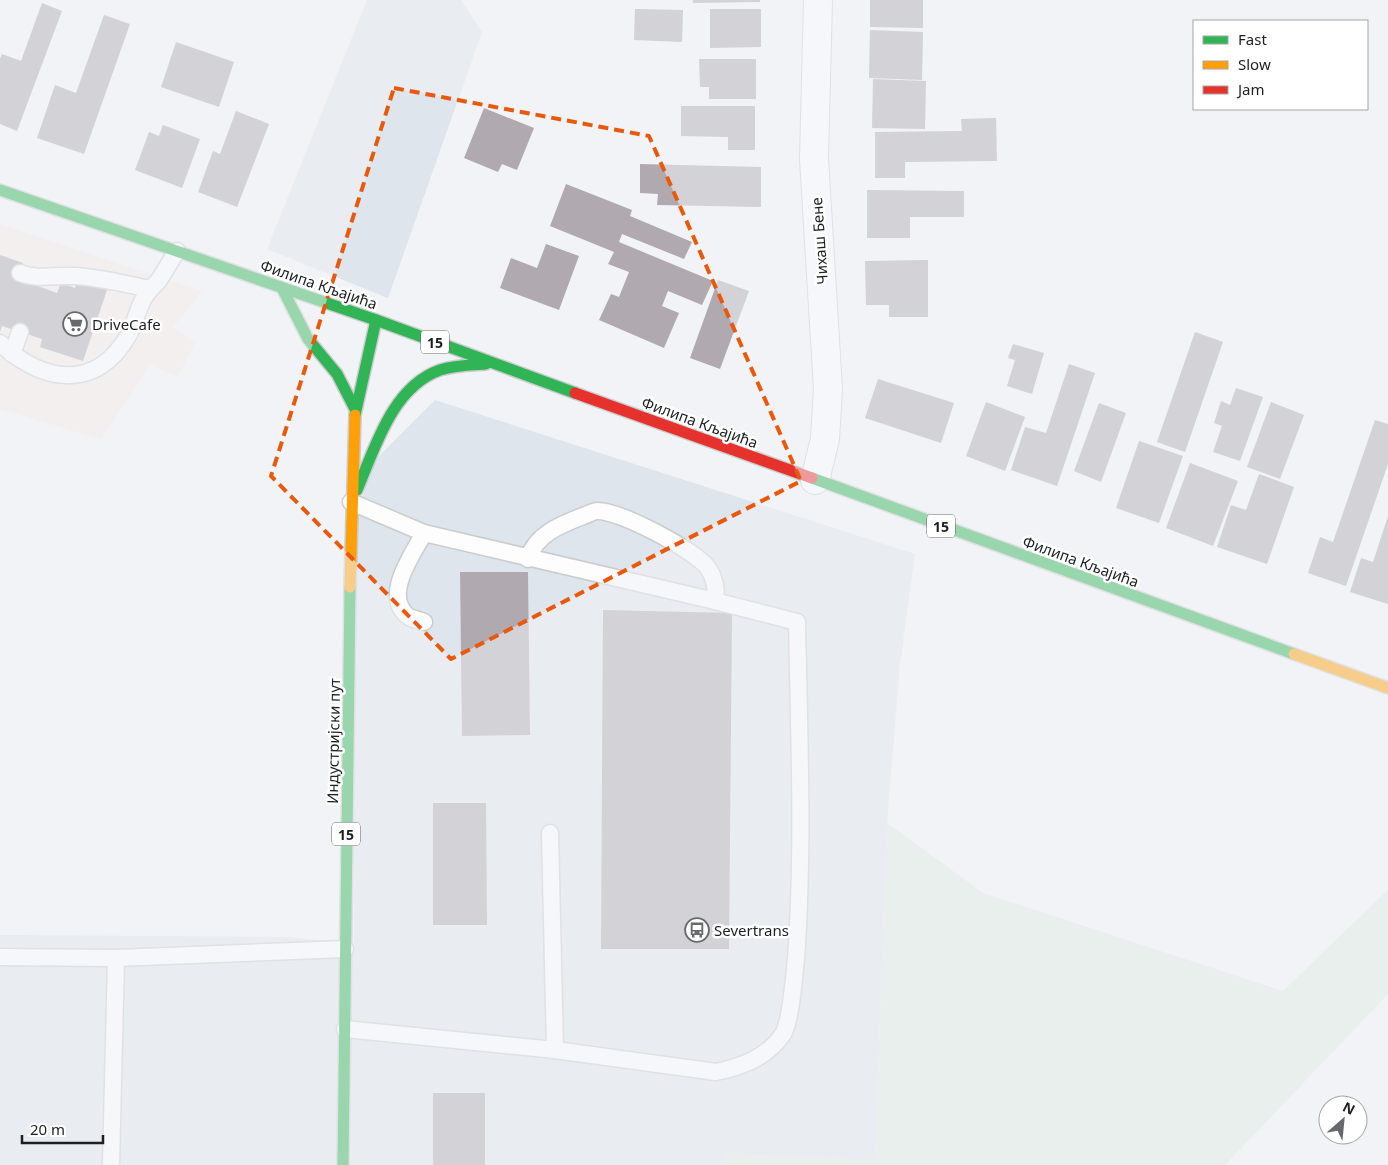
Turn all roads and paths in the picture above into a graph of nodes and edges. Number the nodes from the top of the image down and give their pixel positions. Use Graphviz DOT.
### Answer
graph roads {
  1 [pos="818,0"];
  2 [pos="0,190"];
  3 [pos="177,251"];
  4 [pos="20,273"];
  5 [pos="282,288"];
  6 [pos="150,289"];
  7 [pos="376,320"];
  8 [pos="20,332"];
  9 [pos="0,343"];
  10 [pos="12,354"];
  11 [pos="495,363"];
  12 [pos="355,409"];
  13 [pos="815,480"];
  14 [pos="351,502"];
  15 [pos="424,533"];
  16 [pos="528,559"];
  17 [pos="716,601"];
  18 [pos="424,622"];
  19 [pos="1388,688"];
  20 [pos="550,832"];
  21 [pos="345,949"];
  22 [pos="0,957"];
  23 [pos="116,958"];
  24 [pos="345,1029"];
  25 [pos="555,1050"];
  26 [pos="111,1165"];
  27 [pos="343,1165"];
  1 -- 13 [label="street, Чихаш Бене"];
  2 -- 3 [label="main road, Филипа Кљајића"];
  3 -- 5 [label="main road, Филипа Кљајића"];
  3 -- 6 [label="lane"];
  4 -- 6 [label="lane"];
  5 -- 7 [label="main road, Филипа Кљајића"];
  5 -- 12 [label="main road"];
  6 -- 10 [label="lane"];
  7 -- 11 [label="main road, Филипа Кљајића / 15"];
  7 -- 12 [label="main road, Индустријски пут / 15"];
  8 -- 10 [label="lane"];
  9 -- 10 [label="lane"];
  11 -- 13 [label="main road, Филипа Кљајића / 15"];
  11 -- 14 [label="main road"];
  12 -- 14 [label="main road, Индустријски пут / 15"];
  13 -- 19 [label="main road, Филипа Кљајића / 15"];
  14 -- 15 [label="lane"];
  14 -- 21 [label="main road, Индустријски пут / 15"];
  15 -- 16 [label="lane"];
  15 -- 18 [label="lane"];
  16 -- 17 [label="lane"];
  16 -- 17 [label="lane"];
  17 -- 25 [label="lane"];
  20 -- 25 [label="lane"];
  21 -- 23 [label="lane"];
  21 -- 24 [label="main road, Индустријски пут / 15"];
  22 -- 23 [label="lane"];
  23 -- 26 [label="lane"];
  24 -- 25 [label="lane"];
  24 -- 27 [label="main road, Индустријски пут / 15"];
}
